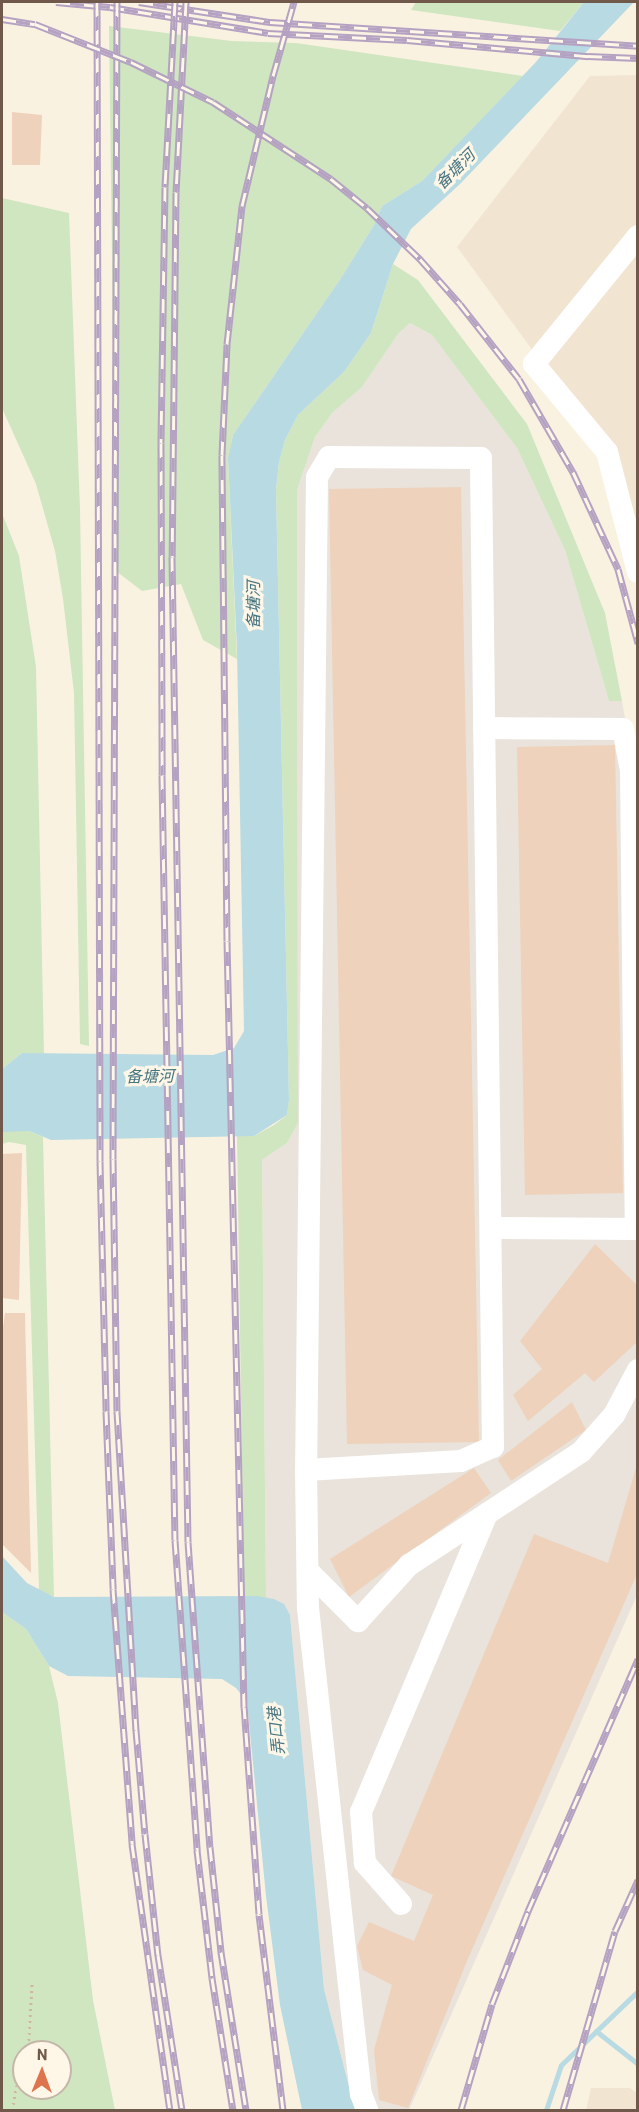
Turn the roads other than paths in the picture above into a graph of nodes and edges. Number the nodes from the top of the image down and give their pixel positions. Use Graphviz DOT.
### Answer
graph roads {
  1 [pos="638,236"];
  2 [pos="638,572"];
  3 [pos="484,728"];
  4 [pos="490,1228"];
  5 [pos="637,1230"];
  6 [pos="638,1370"];
  7 [pos="306,1470"];
  8 [pos="486,1514"];
  9 [pos="308,1571"];
  10 [pos="401,1904"];
  11 [pos="367,2110"];
  1 -- 2 [label="street"];
  3 -- 4 [label="street"];
  3 -- 5 [label="street"];
  3 -- 7 [label="street"];
  4 -- 5 [label="street"];
  4 -- 7 [label="street"];
  6 -- 8 [label="street"];
  7 -- 9 [label="street"];
  8 -- 9 [label="street"];
  8 -- 10 [label="street"];
  9 -- 11 [label="street"];
}
